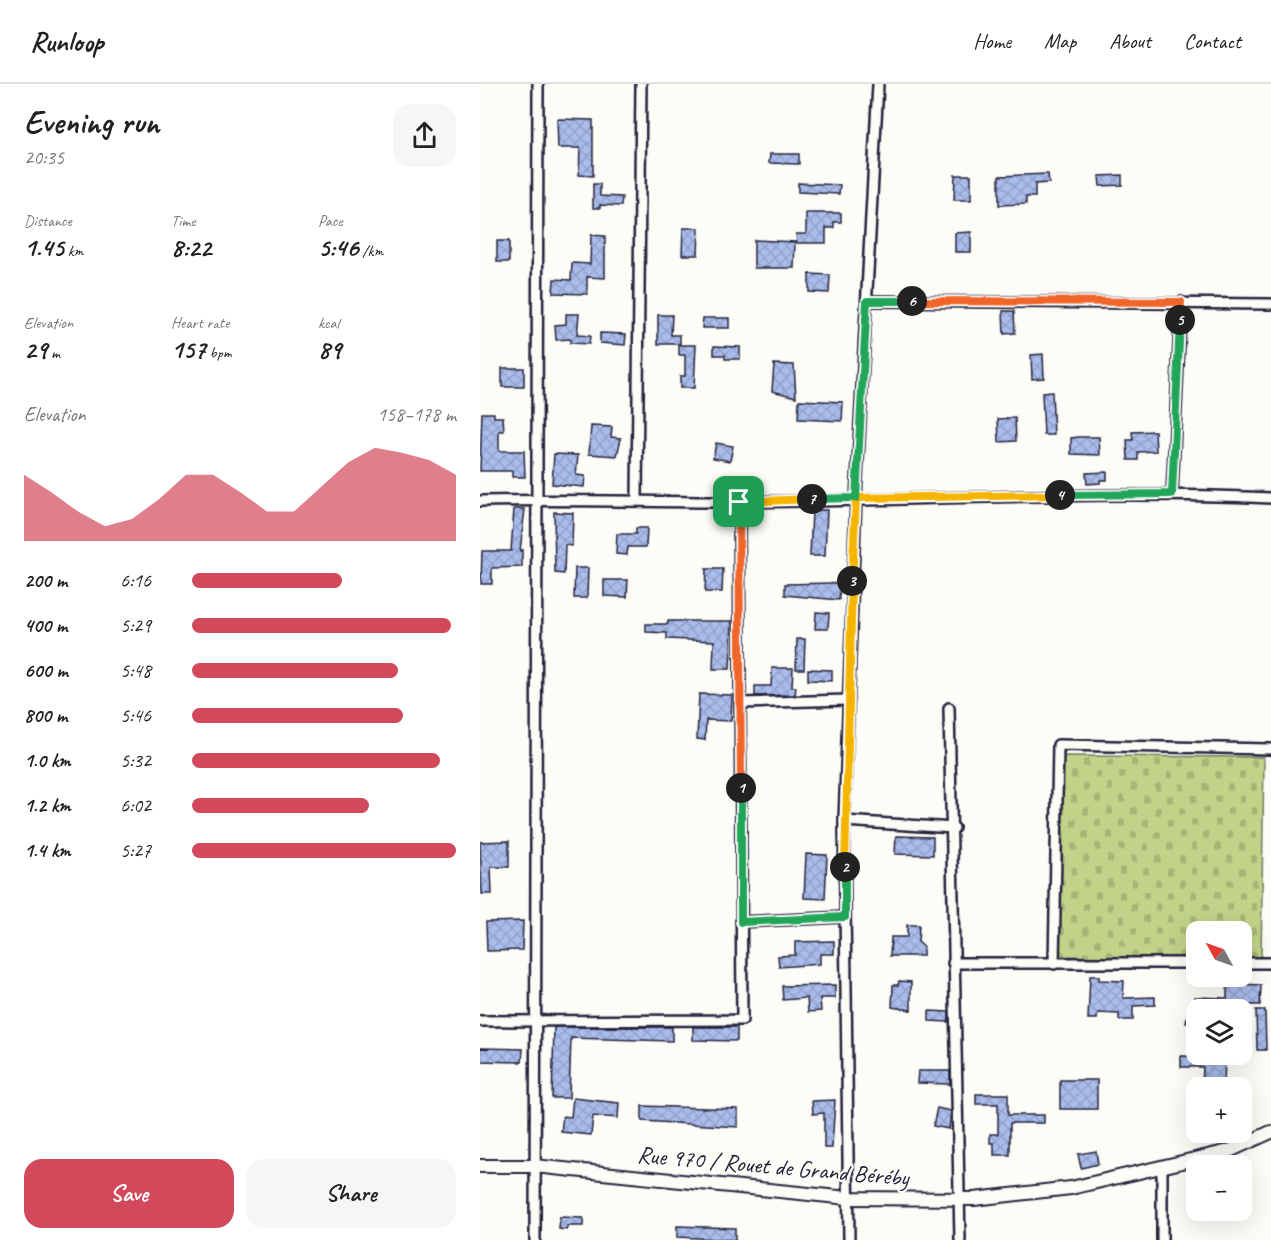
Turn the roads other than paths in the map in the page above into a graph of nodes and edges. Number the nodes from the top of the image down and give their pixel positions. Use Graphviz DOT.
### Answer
graph roads {
  1 [pos="538,84"];
  2 [pos="641,84"];
  3 [pos="878,84"];
  4 [pos="867,301"];
  5 [pos="1181,302"];
  6 [pos="1271,304"];
  7 [pos="1172,494"];
  8 [pos="856,498"];
  9 [pos="1271,498"];
  10 [pos="637,499"];
  11 [pos="536,500"];
  12 [pos="480,501"];
  13 [pos="739,502"];
  14 [pos="848,700"];
  15 [pos="740,704"];
  16 [pos="950,708"];
  17 [pos="1271,749"];
  18 [pos="844,820"];
  19 [pos="954,828"];
  20 [pos="845,917"];
  21 [pos="741,922"];
  22 [pos="953,963"];
  23 [pos="1186,963"];
  24 [pos="1252,963"];
  25 [pos="1271,963"];
  26 [pos="1054,964"];
  27 [pos="534,1020"];
  28 [pos="480,1021"];
  29 [pos="1271,1132"];
  30 [pos="480,1166"];
  31 [pos="534,1166"];
  32 [pos="1162,1167"];
  33 [pos="848,1198"];
  34 [pos="960,1200"];
  35 [pos="534,1240"];
  36 [pos="849,1240"];
  37 [pos="960,1240"];
  38 [pos="1162,1240"];
  1 -- 11 [label="street"];
  2 -- 10 [label="street"];
  3 -- 4 [label="street"];
  4 -- 5 [label="street"];
  4 -- 8 [label="street"];
  5 -- 6 [label="street"];
  5 -- 7 [label="street"];
  7 -- 8 [label="street"];
  7 -- 9 [label="street"];
  8 -- 13 [label="street"];
  8 -- 14 [label="street"];
  10 -- 11 [label="street"];
  10 -- 13 [label="street"];
  11 -- 12 [label="street"];
  11 -- 27 [label="street"];
  13 -- 15 [label="street"];
  14 -- 15 [label="street"];
  14 -- 18 [label="street"];
  15 -- 21 [label="street"];
  16 -- 19 [label="street"];
  17 -- 26 [label="street"];
  18 -- 19 [label="street"];
  18 -- 20 [label="street"];
  19 -- 22 [label="street"];
  20 -- 21 [label="street"];
  20 -- 33 [label="street"];
  21 -- 27 [label="street"];
  22 -- 26 [label="street"];
  22 -- 34 [label="street"];
  23 -- 26 [label="street"];
  24 -- 25 [label="street"];
  27 -- 28 [label="street"];
  27 -- 31 [label="street"];
  29 -- 32 [label="main road, Rue 970 / Rouet de Grand Béréby"];
  30 -- 31 [label="main road, Rue 970 / Rouet de Grand Béréby"];
  31 -- 33 [label="main road, Rue 970 / Rouet de Grand Béréby"];
  31 -- 35 [label="street"];
  32 -- 34 [label="main road, Rue 970 / Rouet de Grand Béréby"];
  32 -- 38 [label="street"];
  33 -- 34 [label="main road, Rue 970 / Rouet de Grand Béréby"];
  33 -- 36 [label="street"];
  34 -- 37 [label="street"];
}
